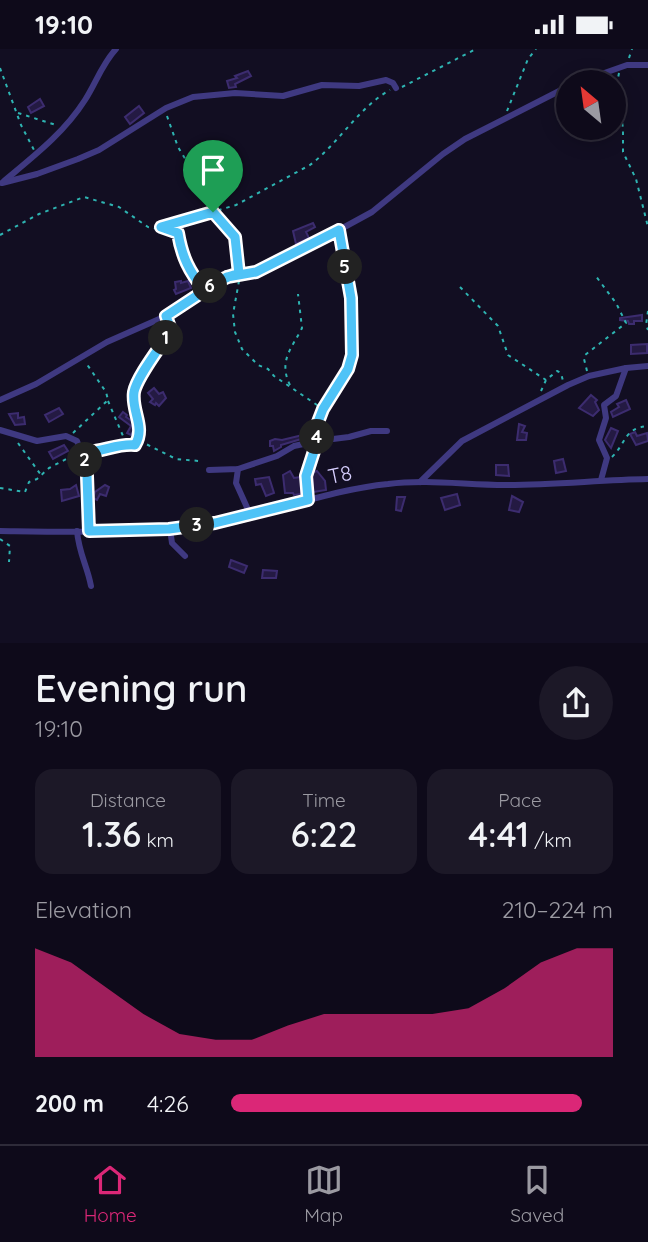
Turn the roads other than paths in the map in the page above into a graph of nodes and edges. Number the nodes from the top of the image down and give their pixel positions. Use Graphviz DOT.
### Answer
graph roads {
  1 [pos="116,49"];
  2 [pos="648,65"];
  3 [pos="614,70"];
  4 [pos="396,88"];
  5 [pos="556,93"];
  6 [pos="1,183"];
  7 [pos="648,366"];
  8 [pos="625,368"];
  9 [pos="0,400"];
  10 [pos="0,430"];
  11 [pos="387,431"];
  12 [pos="317,440"];
  13 [pos="237,468"];
  14 [pos="209,470"];
  15 [pos="648,479"];
  16 [pos="601,480"];
  17 [pos="420,482"];
  18 [pos="308,500"];
  19 [pos="250,514"];
  20 [pos="170,529"];
  21 [pos="0,531"];
  22 [pos="78,531"];
  23 [pos="89,531"];
  24 [pos="185,556"];
  25 [pos="90,586"];
  1 -- 6 [label="street"];
  2 -- 3 [label="street"];
  4 -- 6 [label="street"];
  5 -- 9 [label="street"];
  7 -- 8 [label="street"];
  8 -- 16 [label="street"];
  8 -- 17 [label="street"];
  10 -- 23 [label="street"];
  11 -- 12 [label="street"];
  12 -- 13 [label="street"];
  12 -- 18 [label="street"];
  13 -- 14 [label="street"];
  13 -- 19 [label="street"];
  15 -- 16 [label="street, T8"];
  16 -- 17 [label="street, T8"];
  17 -- 18 [label="street, T8"];
  18 -- 19 [label="street, T8"];
  19 -- 20 [label="street, T8"];
  20 -- 23 [label="street, T8"];
  20 -- 24 [label="street"];
  21 -- 22 [label="street, T8"];
  22 -- 23 [label="street, T8"];
  22 -- 25 [label="street"];
}
